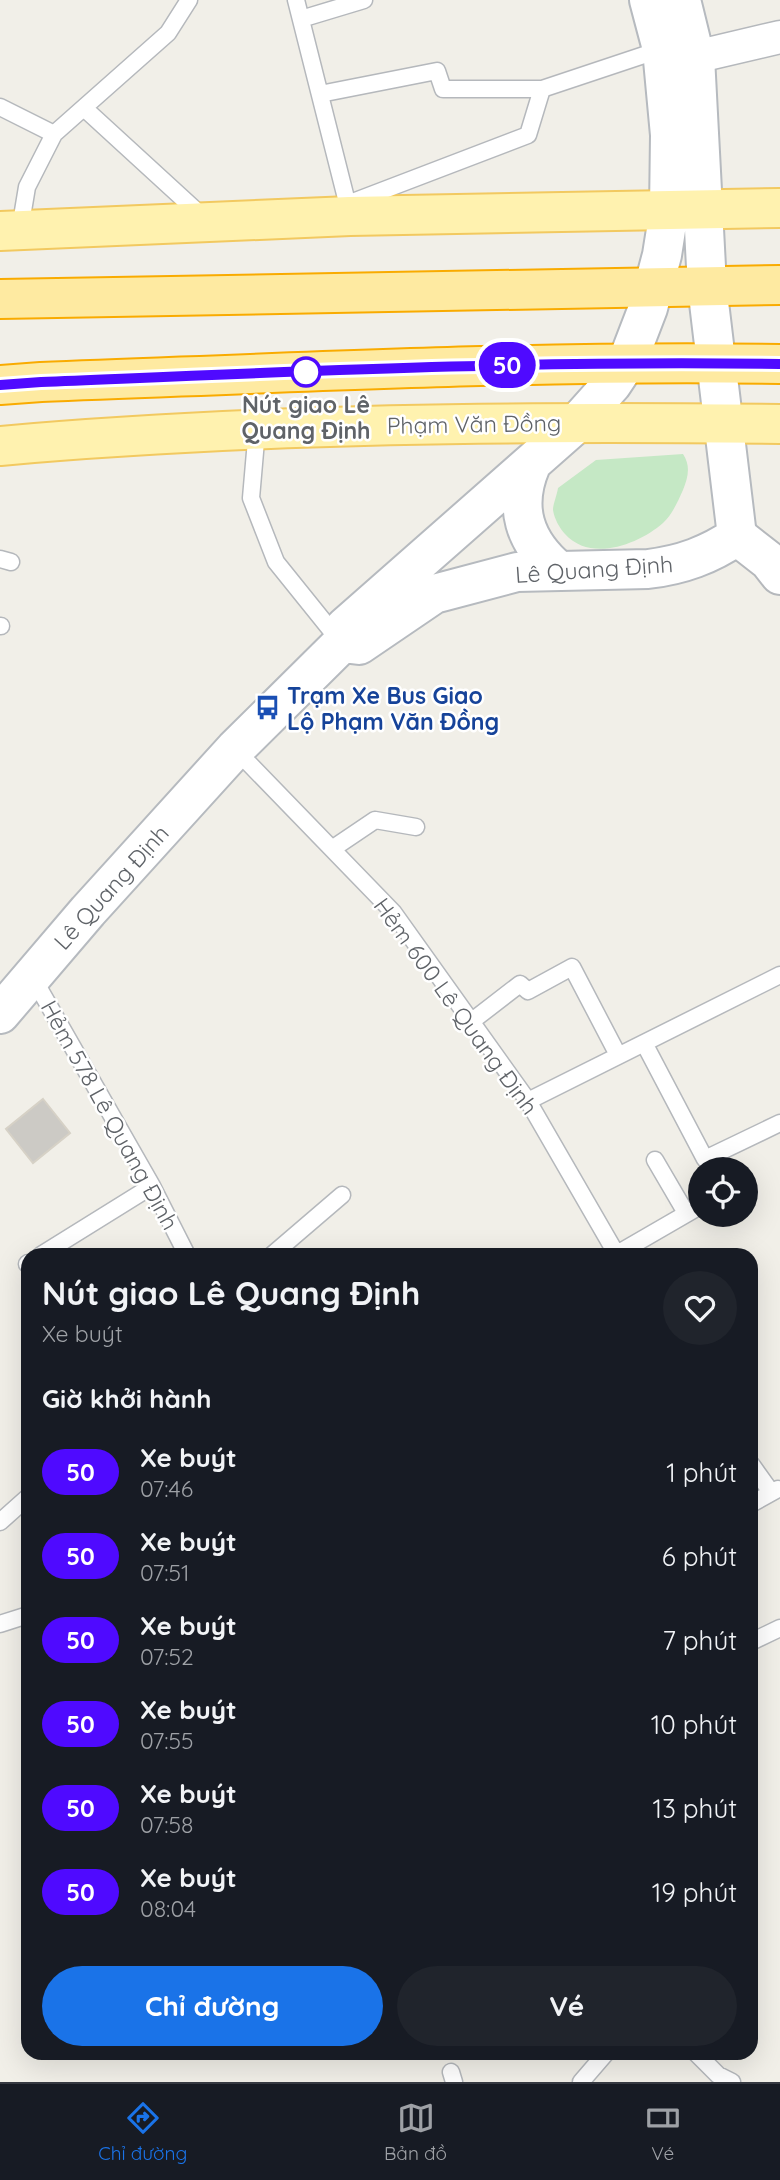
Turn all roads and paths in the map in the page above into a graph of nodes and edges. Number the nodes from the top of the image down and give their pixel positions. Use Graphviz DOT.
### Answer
graph roads {
  1 [pos="189,0"];
  2 [pos="296,0"];
  3 [pos="364,0"];
  4 [pos="649,0"];
  5 [pos="681,0"];
  6 [pos="301,19"];
  7 [pos="780,37"];
  8 [pos="678,53"];
  9 [pos="542,89"];
  10 [pos="320,94"];
  11 [pos="0,107"];
  12 [pos="84,108"];
  13 [pos="54,134"];
  14 [pos="780,208"];
  15 [pos="349,210"];
  16 [pos="685,210"];
  17 [pos="209,222"];
  18 [pos="10,230"];
  19 [pos="780,285"];
  20 [pos="707,286"];
  21 [pos="654,287"];
  22 [pos="0,299"];
  23 [pos="626,362"];
  24 [pos="717,363"];
  25 [pos="780,364"];
  26 [pos="0,385"];
  27 [pos="578,422"];
  28 [pos="724,424"];
  29 [pos="780,424"];
  30 [pos="257,429"];
  31 [pos="0,446"];
  32 [pos="531,465"];
  33 [pos="737,536"];
  34 [pos="559,571"];
  35 [pos="780,575"];
  36 [pos="342,643"];
  37 [pos="235,749"];
  38 [pos="416,827"];
  39 [pos="332,849"];
  40 [pos="780,975"];
  41 [pos="32,976"];
  42 [pos="0,1013"];
  43 [pos="472,1021"];
  44 [pos="644,1043"];
  45 [pos="618,1055"];
  46 [pos="528,1101"];
  47 [pos="780,1123"];
  48 [pos="704,1157"];
  49 [pos="720,1157"];
  50 [pos="655,1160"];
  51 [pos="152,1186"];
  52 [pos="342,1195"];
  53 [pos="688,1203"];
  54 [pos="688,1213"];
  55 [pos="52,1248"];
  56 [pos="183,1248"];
  57 [pos="280,1248"];
  58 [pos="614,1248"];
  59 [pos="627,1248"];
  60 [pos="758,1472"];
  61 [pos="775,1490"];
  62 [pos="758,1500"];
  63 [pos="21,1503"];
  64 [pos="0,1522"];
  65 [pos="21,1617"];
  66 [pos="0,1624"];
  67 [pos="780,1628"];
  68 [pos="758,1639"];
  69 [pos="600,2060"];
  70 [pos="703,2060"];
  71 [pos="581,2082"];
  72 [pos="733,2082"];
  1 -- 12 [label="lane"];
  2 -- 6 [label="lane"];
  3 -- 6 [label="lane"];
  4 -- 8 [label="main road, Lê Quang Định"];
  5 -- 8 [label="main road, Lê Quang Định"];
  6 -- 10 [label="lane"];
  7 -- 8 [label="street"];
  8 -- 9 [label="lane"];
  8 -- 16 [label="main road, Lê Quang Định"];
  9 -- 10 [label="lane"];
  9 -- 15 [label="lane"];
  10 -- 15 [label="lane"];
  11 -- 13 [label="lane"];
  12 -- 13 [label="lane"];
  12 -- 17 [label="lane"];
  13 -- 18 [label="lane"];
  14 -- 16 [label="main road"];
  15 -- 16 [label="main road"];
  15 -- 17 [label="main road"];
  16 -- 20 [label="main road, Lê Quang Định"];
  16 -- 21 [label="main road, Lê Quang Định"];
  17 -- 18 [label="main road"];
  19 -- 20 [label="highway"];
  20 -- 21 [label="highway"];
  20 -- 24 [label="main road, Lê Quang Định"];
  21 -- 22 [label="highway"];
  21 -- 23 [label="main road, Lê Quang Định"];
  23 -- 24 [label="highway"];
  23 -- 26 [label="highway"];
  23 -- 27 [label="main road, Lê Quang Định"];
  24 -- 25 [label="highway"];
  24 -- 28 [label="main road, Lê Quang Định"];
  27 -- 28 [label="main road, Phạm Văn Đồng"];
  27 -- 30 [label="main road, Phạm Văn Đồng"];
  27 -- 32 [label="main road, Lê Quang Định"];
  28 -- 29 [label="main road, Phạm Văn Đồng"];
  28 -- 33 [label="main road, Lê Quang Định"];
  30 -- 31 [label="main road, Phạm Văn Đồng"];
  30 -- 36 [label="lane"];
  32 -- 34 [label="main road"];
  32 -- 36 [label="main road, Lê Quang Định"];
  33 -- 34 [label="main road, Lê Quang Định"];
  33 -- 35 [label="main road"];
  34 -- 36 [label="main road, Lê Quang Định"];
  36 -- 37 [label="main road, Lê Quang Định"];
  37 -- 39 [label="lane, Hẻm 600 Lê Quang Định"];
  37 -- 41 [label="main road, Lê Quang Định"];
  38 -- 39 [label="lane"];
  39 -- 43 [label="lane, Hẻm 600 Lê Quang Định"];
  40 -- 44 [label="lane"];
  41 -- 42 [label="main road, Lê Quang Định"];
  41 -- 51 [label="lane, Hẻm 578 Lê Quang Định"];
  43 -- 45 [label="lane"];
  43 -- 46 [label="lane, Hẻm 600 Lê Quang Định"];
  44 -- 45 [label="lane"];
  44 -- 48 [label="lane"];
  45 -- 46 [label="lane"];
  46 -- 58 [label="lane, Hẻm 600 Lê Quang Định"];
  47 -- 49 [label="lane"];
  50 -- 53 [label="lane"];
  51 -- 55 [label="lane"];
  51 -- 56 [label="lane, Hẻm 578 Lê Quang Định"];
  52 -- 57 [label="lane"];
  54 -- 59 [label="lane"];
  60 -- 61 [label="lane"];
  61 -- 62 [label="lane"];
  63 -- 64 [label="lane"];
  65 -- 66 [label="lane"];
  67 -- 68 [label="lane"];
  69 -- 71 [label="lane"];
  70 -- 72 [label="lane"];
}
